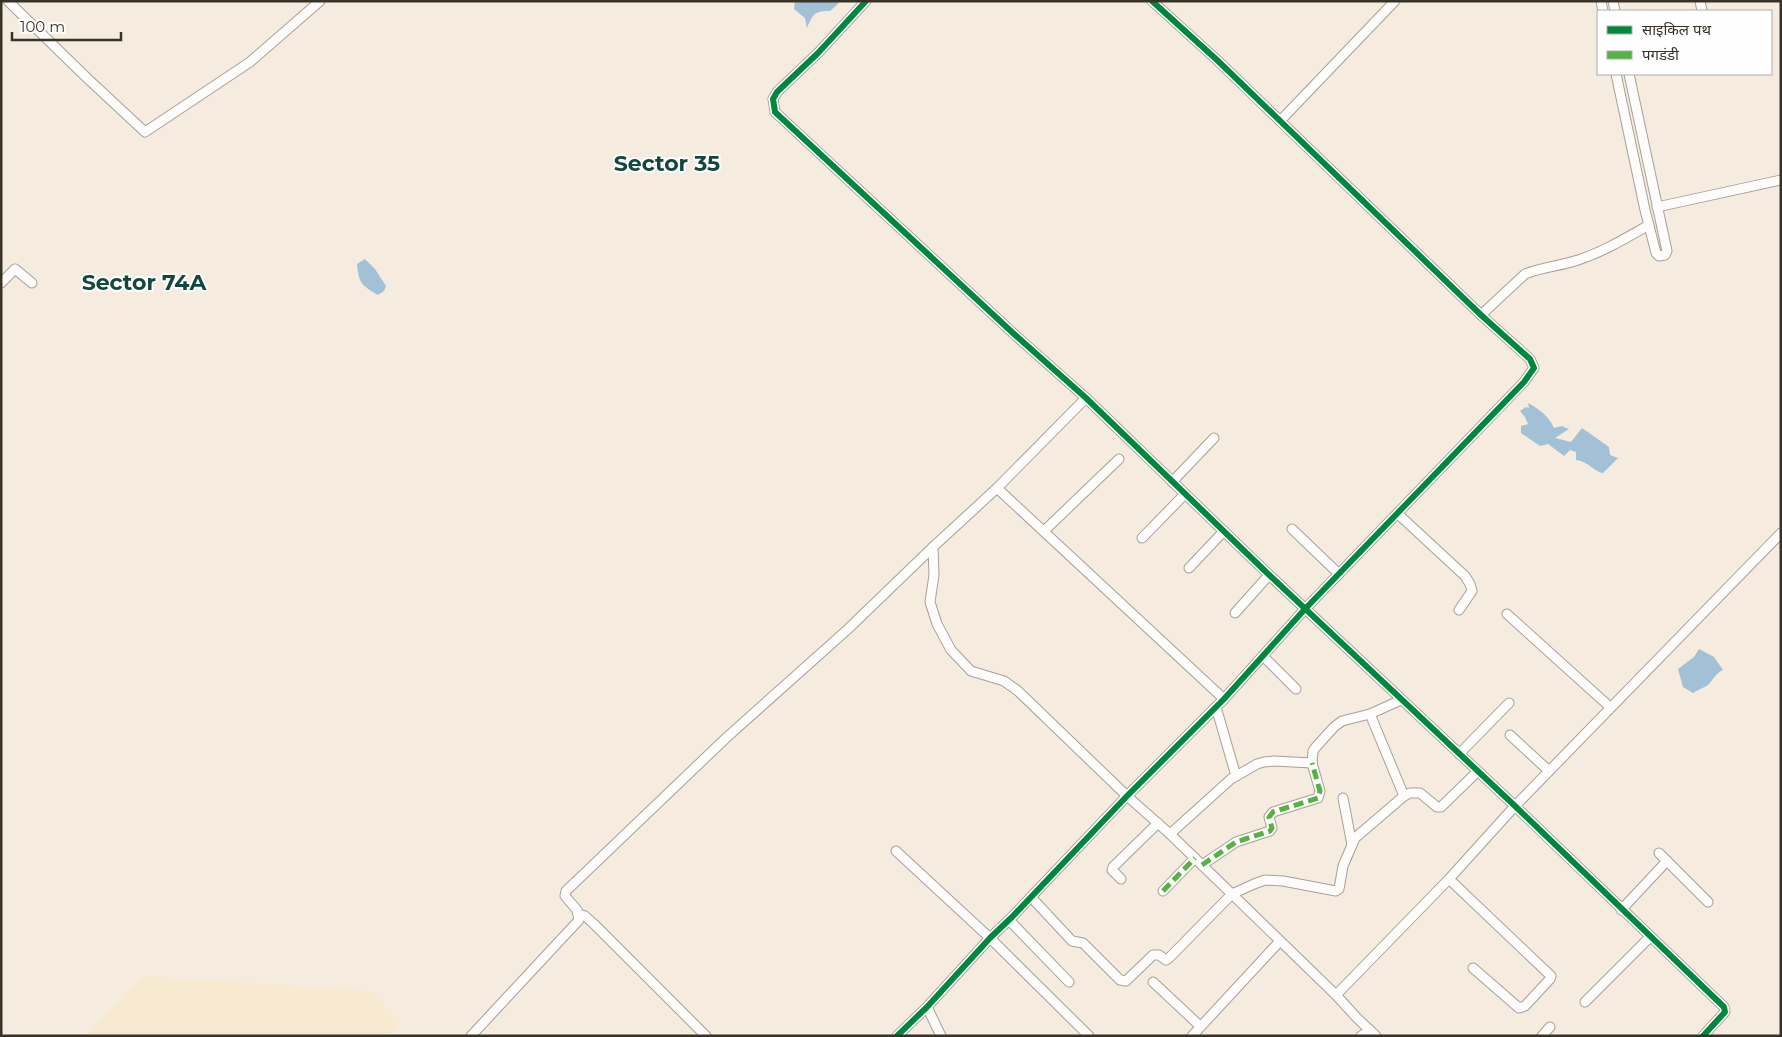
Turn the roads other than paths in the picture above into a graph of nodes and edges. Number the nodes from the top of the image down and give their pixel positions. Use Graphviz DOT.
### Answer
graph roads {
  1 [pos="8,1"];
  2 [pos="320,1"];
  3 [pos="866,1"];
  4 [pos="1152,1"];
  5 [pos="1395,1"];
  6 [pos="1616,75"];
  7 [pos="1629,75"];
  8 [pos="1280,121"];
  9 [pos="1781,180"];
  10 [pos="1658,207"];
  11 [pos="1649,225"];
  12 [pos="1,283"];
  13 [pos="32,283"];
  14 [pos="1481,314"];
  15 [pos="1086,398"];
  16 [pos="1214,438"];
  17 [pos="1119,459"];
  18 [pos="1172,482"];
  19 [pos="997,488"];
  20 [pos="1185,494"];
  21 [pos="1398,514"];
  22 [pos="1292,529"];
  23 [pos="1044,531"];
  24 [pos="1224,531"];
  25 [pos="1781,533"];
  26 [pos="1142,538"];
  27 [pos="932,547"];
  28 [pos="1189,568"];
  29 [pos="1339,574"];
  30 [pos="1269,575"];
  31 [pos="1305,609"];
  32 [pos="1459,610"];
  33 [pos="1235,612"];
  34 [pos="1507,614"];
  35 [pos="1263,656"];
  36 [pos="1296,689"];
  37 [pos="1224,699"];
  38 [pos="1401,700"];
  39 [pos="1509,703"];
  40 [pos="1216,707"];
  41 [pos="1610,707"];
  42 [pos="1370,714"];
  43 [pos="1510,735"];
  44 [pos="1459,754"];
  45 [pos="1312,763"];
  46 [pos="1478,771"];
  47 [pos="1549,771"];
  48 [pos="1236,776"];
  49 [pos="1128,796"];
  50 [pos="1404,796"];
  51 [pos="1343,798"];
  52 [pos="1515,806"];
  53 [pos="1158,823"];
  54 [pos="1170,834"];
  55 [pos="1352,844"];
  56 [pos="896,851"];
  57 [pos="1659,853"];
  58 [pos="1195,858"];
  59 [pos="1667,861"];
  60 [pos="1202,865"];
  61 [pos="1121,879"];
  62 [pos="1449,879"];
  63 [pos="1163,891"];
  64 [pos="1232,894"];
  65 [pos="1031,897"];
  66 [pos="1708,902"];
  67 [pos="1621,910"];
  68 [pos="578,914"];
  69 [pos="1009,920"];
  70 [pos="1650,936"];
  71 [pos="990,938"];
  72 [pos="1280,941"];
  73 [pos="1473,968"];
  74 [pos="1068,982"];
  75 [pos="1153,982"];
  76 [pos="1336,995"];
  77 [pos="1585,1002"];
  78 [pos="927,1007"];
  79 [pos="1200,1026"];
  80 [pos="1550,1027"];
  81 [pos="1373,1033"];
  82 [pos="471,1036"];
  83 [pos="706,1036"];
  84 [pos="897,1036"];
  85 [pos="941,1036"];
  86 [pos="1089,1036"];
  87 [pos="1192,1036"];
  88 [pos="1361,1036"];
  89 [pos="1542,1036"];
  90 [pos="1703,1036"];
  1 -- 2 [label="street"];
  3 -- 15 [label="street"];
  4 -- 8 [label="street"];
  5 -- 8 [label="street"];
  6 -- 11 [label="street"];
  7 -- 10 [label="street"];
  8 -- 14 [label="street"];
  9 -- 10 [label="street"];
  10 -- 11 [label="street"];
  11 -- 14 [label="street"];
  12 -- 13 [label="street"];
  14 -- 21 [label="street"];
  15 -- 18 [label="street"];
  15 -- 19 [label="street"];
  16 -- 18 [label="street"];
  17 -- 23 [label="street"];
  18 -- 20 [label="street"];
  19 -- 23 [label="street"];
  19 -- 27 [label="street"];
  20 -- 24 [label="street"];
  20 -- 26 [label="street"];
  21 -- 29 [label="street"];
  21 -- 32 [label="street"];
  22 -- 29 [label="street"];
  23 -- 37 [label="street"];
  24 -- 28 [label="street"];
  24 -- 30 [label="street"];
  25 -- 41 [label="street"];
  27 -- 49 [label="street"];
  27 -- 68 [label="street"];
  29 -- 31 [label="street"];
  30 -- 31 [label="street"];
  30 -- 33 [label="street"];
  31 -- 35 [label="street"];
  31 -- 38 [label="street"];
  34 -- 41 [label="street"];
  35 -- 36 [label="street"];
  35 -- 37 [label="street"];
  37 -- 40 [label="street"];
  38 -- 42 [label="street"];
  38 -- 44 [label="street"];
  39 -- 44 [label="street"];
  40 -- 48 [label="street"];
  40 -- 49 [label="street"];
  41 -- 47 [label="street"];
  42 -- 45 [label="street"];
  42 -- 50 [label="street"];
  43 -- 47 [label="street"];
  44 -- 46 [label="street"];
  45 -- 48 [label="street"];
  45 -- 60 [label="street"];
  46 -- 50 [label="street"];
  46 -- 52 [label="street"];
  47 -- 52 [label="street"];
  48 -- 54 [label="street"];
  49 -- 53 [label="street"];
  49 -- 65 [label="street"];
  50 -- 55 [label="street"];
  51 -- 55 [label="street"];
  52 -- 62 [label="street"];
  52 -- 67 [label="street"];
  53 -- 54 [label="street"];
  53 -- 61 [label="street"];
  54 -- 58 [label="street"];
  55 -- 64 [label="street"];
  56 -- 71 [label="street"];
  57 -- 59 [label="street"];
  58 -- 60 [label="street"];
  58 -- 63 [label="street"];
  59 -- 66 [label="street"];
  59 -- 67 [label="street"];
  60 -- 64 [label="street"];
  62 -- 73 [label="street"];
  62 -- 76 [label="street"];
  64 -- 65 [label="street"];
  64 -- 72 [label="street"];
  65 -- 69 [label="street"];
  67 -- 70 [label="street"];
  68 -- 82 [label="street"];
  68 -- 83 [label="street"];
  69 -- 71 [label="street"];
  69 -- 74 [label="street"];
  70 -- 77 [label="street"];
  70 -- 90 [label="street"];
  71 -- 78 [label="street"];
  71 -- 86 [label="street"];
  72 -- 76 [label="street"];
  72 -- 79 [label="street"];
  75 -- 79 [label="street"];
  76 -- 81 [label="street"];
  78 -- 84 [label="street"];
  78 -- 85 [label="street"];
  79 -- 87 [label="street"];
  80 -- 89 [label="street"];
  81 -- 88 [label="street"];
}
